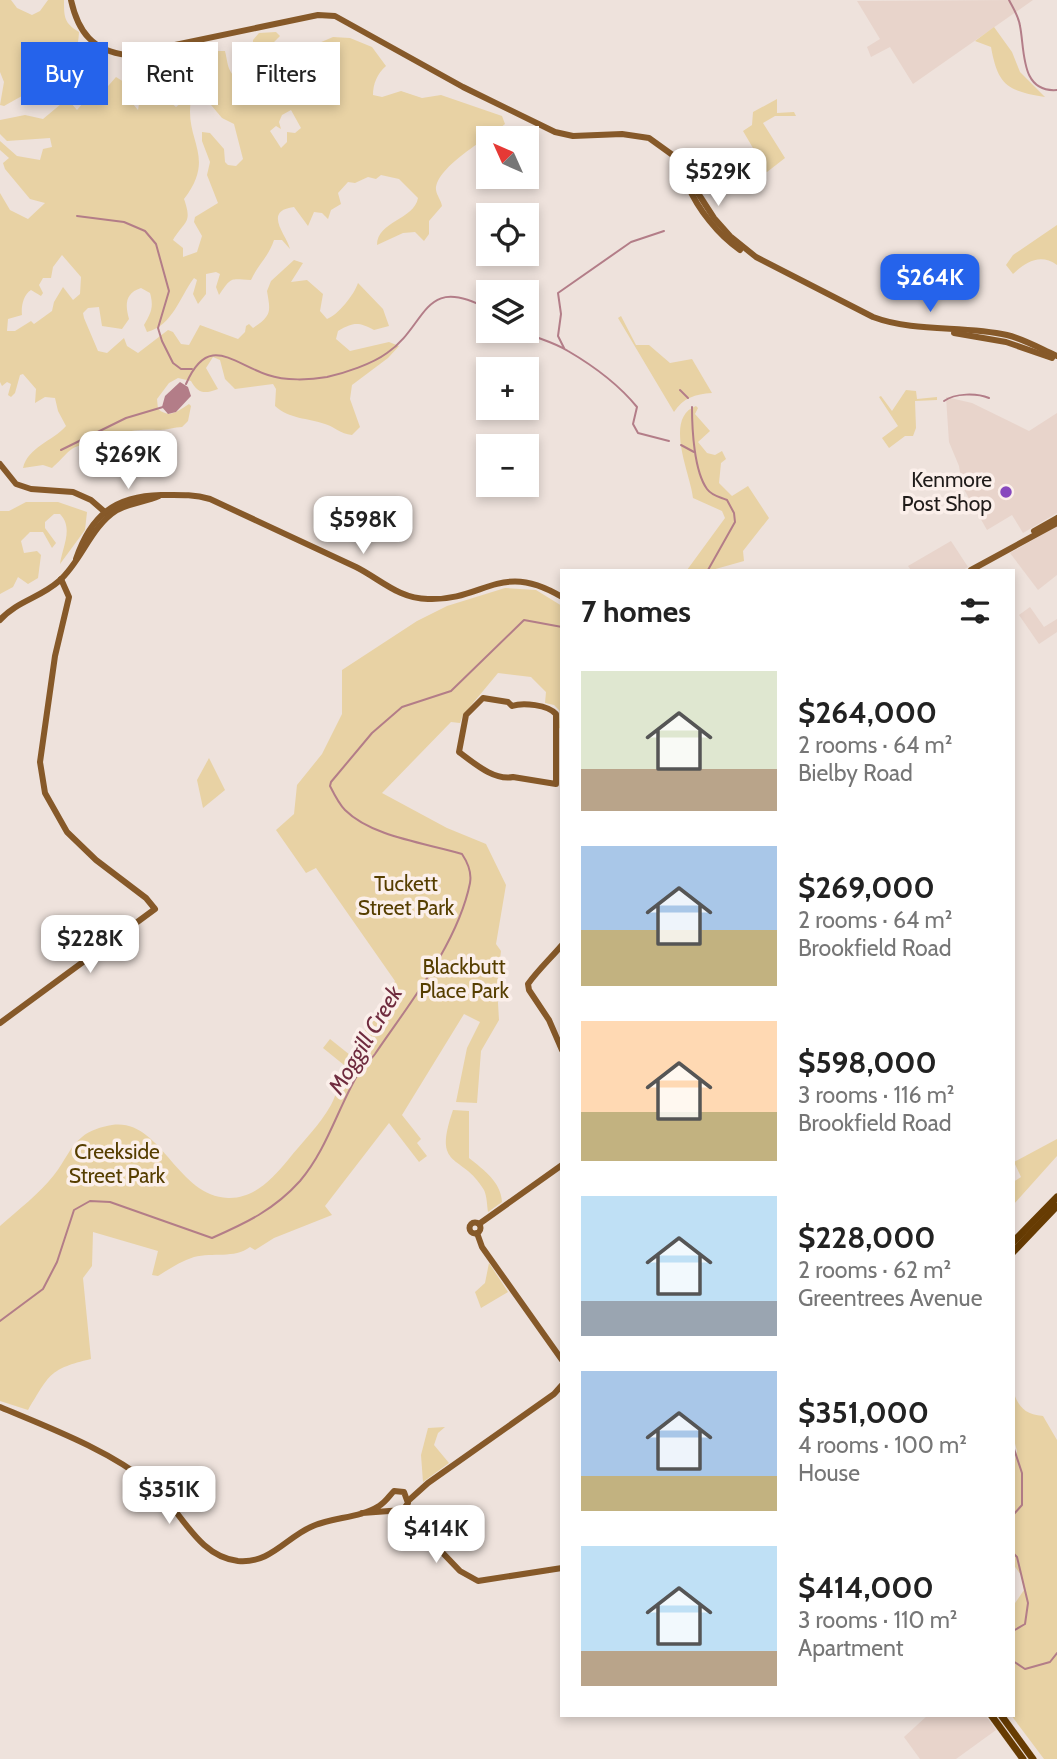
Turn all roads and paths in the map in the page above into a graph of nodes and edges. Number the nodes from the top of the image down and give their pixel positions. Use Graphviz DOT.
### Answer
graph roads {
  1 [pos="71,0"];
  2 [pos="1057,358"];
  3 [pos="0,464"];
  4 [pos="107,514"];
  5 [pos="1057,521"];
  6 [pos="973,569"];
  7 [pos="61,579"];
  8 [pos="560,596"];
  9 [pos="0,620"];
  10 [pos="559,784"];
  11 [pos="560,947"];
  12 [pos="0,1023"];
  13 [pos="560,1045"];
  14 [pos="560,1166"];
  15 [pos="1057,1197"];
  16 [pos="1057,1206"];
  17 [pos="1015,1240"];
  18 [pos="1015,1250"];
  19 [pos="560,1357"];
  20 [pos="560,1387"];
  21 [pos="0,1407"];
  22 [pos="425,1486"];
  23 [pos="404,1492"];
  24 [pos="388,1499"];
  25 [pos="407,1503"];
  26 [pos="396,1510"];
  27 [pos="362,1513"];
  28 [pos="414,1523"];
  29 [pos="560,1569"];
  30 [pos="992,1717"];
  31 [pos="1002,1717"];
  32 [pos="1022,1758"];
  33 [pos="1033,1759"];
  1 -- 2 [label="street"];
  3 -- 4 [label="street"];
  4 -- 7 [label="street"];
  4 -- 8 [label="street"];
  5 -- 6 [label="street"];
  7 -- 9 [label="street"];
  7 -- 12 [label="street"];
  10 -- 10 [label="street"];
  11 -- 13 [label="street"];
  14 -- 19 [label="street"];
  15 -- 17 [label="main road"];
  16 -- 18 [label="main road"];
  20 -- 22 [label="street"];
  21 -- 27 [label="street"];
  22 -- 23 [label="street"];
  22 -- 25 [label="street"];
  23 -- 24 [label="street"];
  23 -- 25 [label="street"];
  24 -- 26 [label="street"];
  24 -- 27 [label="street"];
  25 -- 26 [label="street"];
  25 -- 28 [label="street"];
  26 -- 27 [label="street"];
  26 -- 28 [label="street"];
  28 -- 29 [label="street"];
  30 -- 32 [label="main road"];
  31 -- 33 [label="main road"];
}
